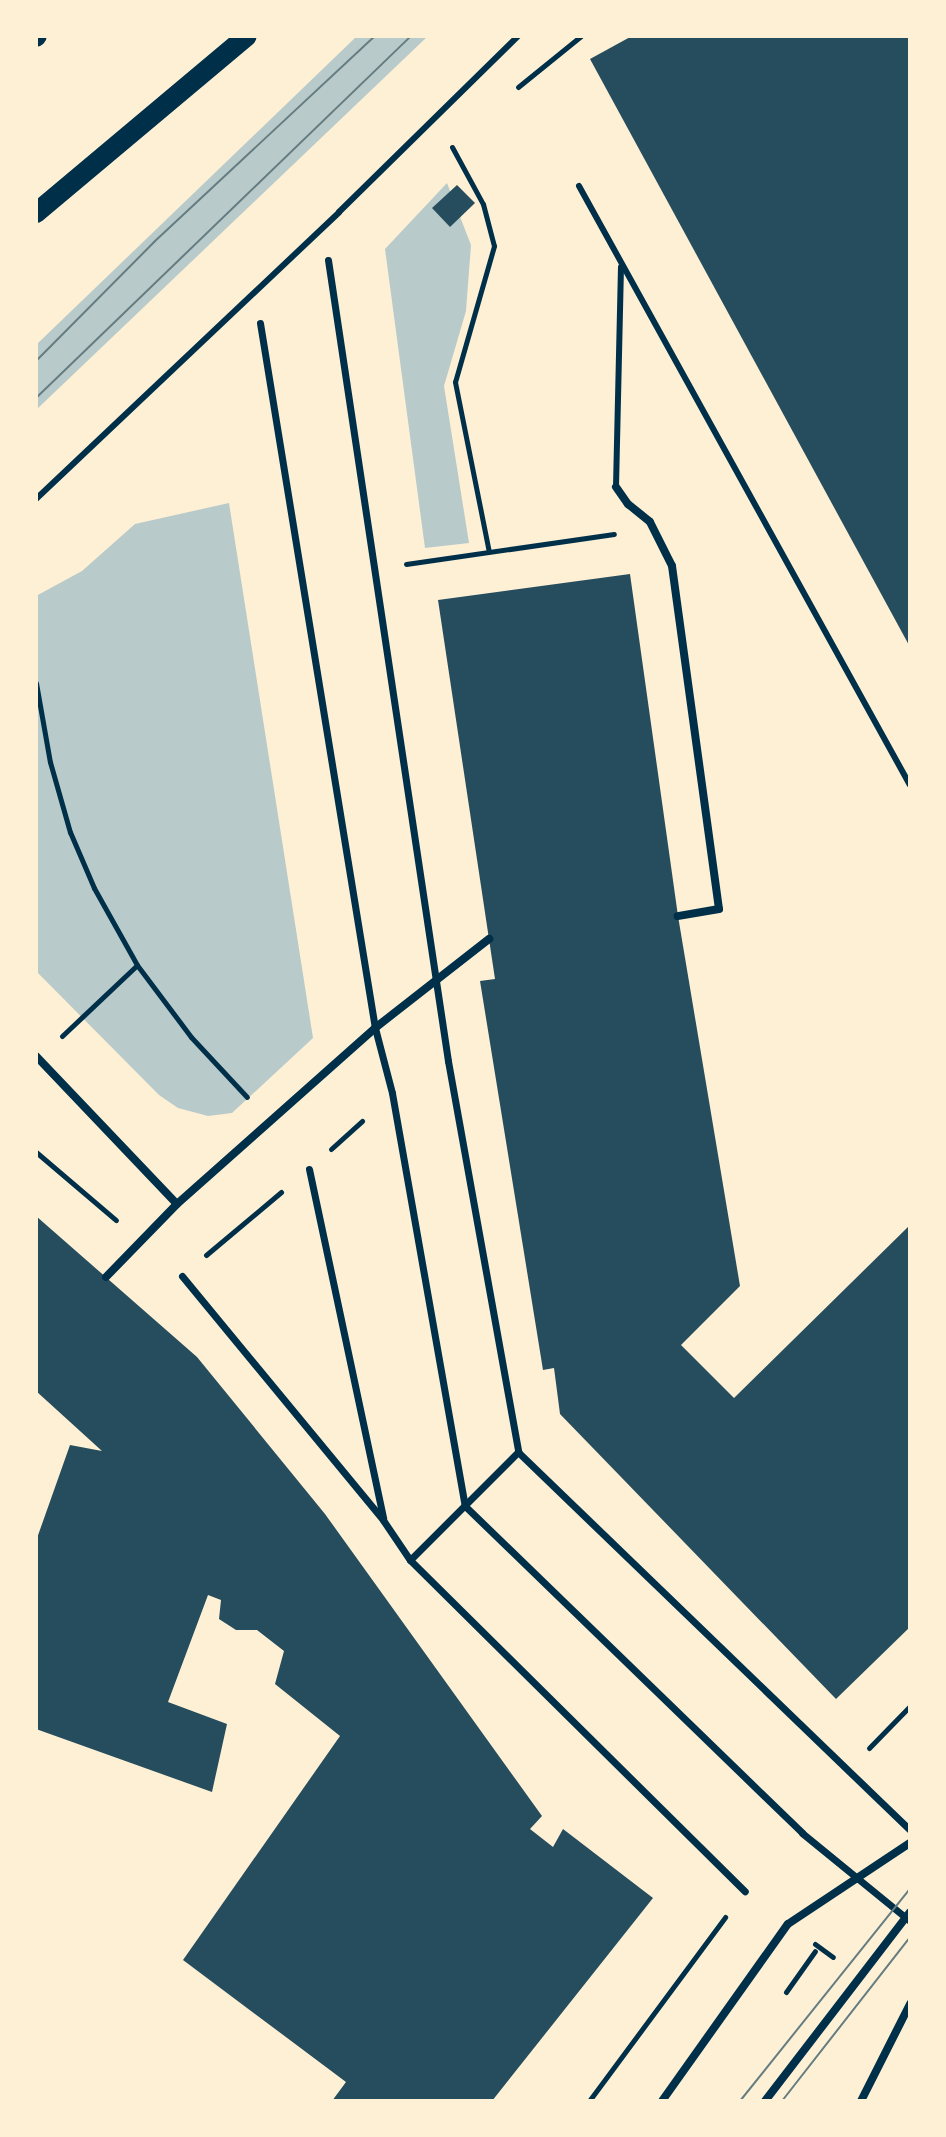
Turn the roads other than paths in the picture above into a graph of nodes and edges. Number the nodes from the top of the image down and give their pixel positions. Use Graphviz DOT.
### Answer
graph roads {
  1 [pos="247,36"];
  2 [pos="518,36"];
  3 [pos="579,186"];
  4 [pos="36,213"];
  5 [pos="328,260"];
  6 [pos="621,264"];
  7 [pos="260,323"];
  8 [pos="616,487"];
  9 [pos="36,499"];
  10 [pos="910,785"];
  11 [pos="678,916"];
  12 [pos="489,939"];
  13 [pos="436,979"];
  14 [pos="375,1028"];
  15 [pos="37,1057"];
  16 [pos="309,1169"];
  17 [pos="177,1204"];
  18 [pos="182,1276"];
  19 [pos="106,1277"];
  20 [pos="518,1452"];
  21 [pos="465,1506"];
  22 [pos="383,1520"];
  23 [pos="410,1560"];
  24 [pos="910,1830"];
  25 [pos="910,1843"];
  26 [pos="857,1879"];
  27 [pos="745,1891"];
  28 [pos="909,1917"];
  29 [pos="910,2004"];
  30 [pos="662,2101"];
  31 [pos="765,2101"];
  32 [pos="861,2101"];
  1 -- 4 [label="main road"];
  2 -- 9 [label="lane"];
  3 -- 6 [label="lane"];
  5 -- 13 [label="street"];
  6 -- 8 [label="lane"];
  6 -- 10 [label="lane"];
  7 -- 14 [label="street"];
  8 -- 11 [label="street"];
  12 -- 13 [label="street"];
  13 -- 14 [label="street"];
  13 -- 20 [label="street"];
  14 -- 17 [label="street"];
  14 -- 21 [label="street"];
  15 -- 17 [label="street"];
  16 -- 22 [label="street"];
  17 -- 19 [label="street"];
  18 -- 22 [label="street"];
  20 -- 21 [label="street"];
  20 -- 24 [label="street"];
  21 -- 23 [label="street"];
  21 -- 26 [label="street"];
  22 -- 23 [label="street"];
  23 -- 27 [label="street"];
  25 -- 26 [label="street"];
  26 -- 28 [label="street"];
  26 -- 30 [label="street"];
  28 -- 31 [label="street"];
  29 -- 32 [label="street"];
}
